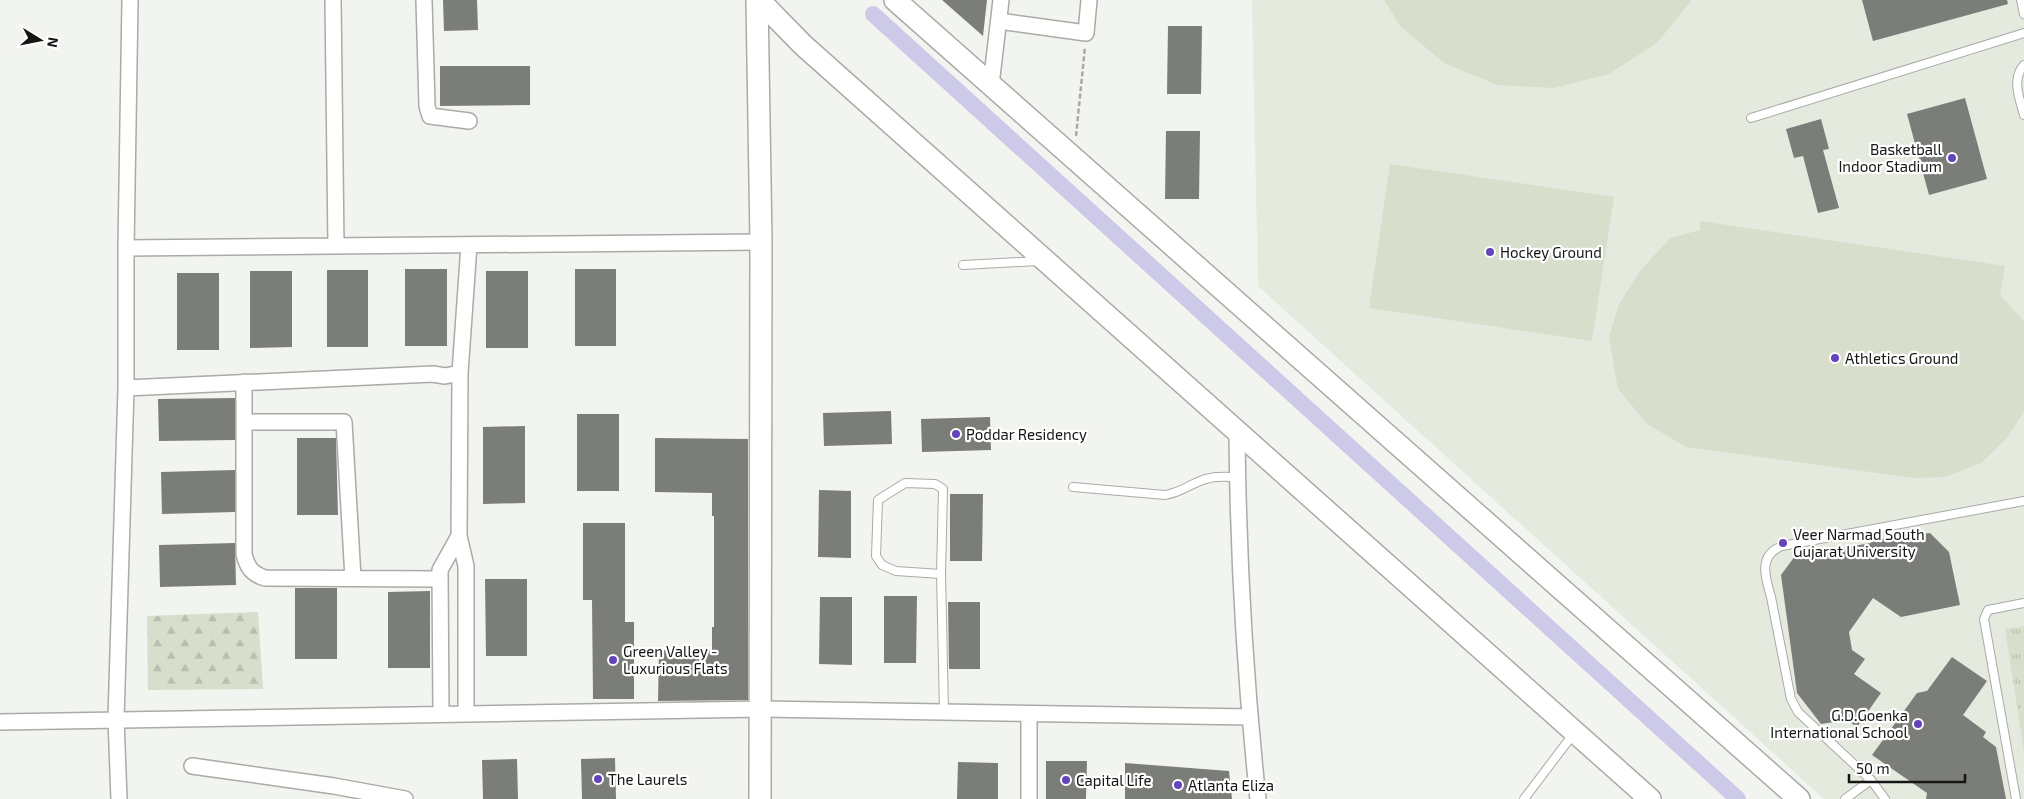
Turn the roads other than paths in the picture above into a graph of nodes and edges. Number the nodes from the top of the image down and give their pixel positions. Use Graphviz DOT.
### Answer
graph roads {
  1 [pos="130,0"];
  2 [pos="333,0"];
  3 [pos="424,0"];
  4 [pos="758,0"];
  5 [pos="895,0"];
  6 [pos="1001,0"];
  7 [pos="1089,0"];
  8 [pos="2021,0"];
  9 [pos="2024,14"];
  10 [pos="999,21"];
  11 [pos="2024,33"];
  12 [pos="2024,65"];
  13 [pos="992,85"];
  14 [pos="2024,116"];
  15 [pos="1750,118"];
  16 [pos="469,121"];
  17 [pos="761,242"];
  18 [pos="469,245"];
  19 [pos="336,246"];
  20 [pos="126,248"];
  21 [pos="1044,261"];
  22 [pos="963,265"];
  23 [pos="460,373"];
  24 [pos="244,382"];
  25 [pos="126,388"];
  26 [pos="244,422"];
  27 [pos="1237,433"];
  28 [pos="1238,477"];
  29 [pos="1073,487"];
  30 [pos="2024,501"];
  31 [pos="459,536"];
  32 [pos="941,574"];
  33 [pos="353,578"];
  34 [pos="440,579"];
  35 [pos="2024,603"];
  36 [pos="761,709"];
  37 [pos="944,712"];
  38 [pos="441,714"];
  39 [pos="466,714"];
  40 [pos="1029,714"];
  41 [pos="1250,717"];
  42 [pos="116,720"];
  43 [pos="0,722"];
  44 [pos="1575,732"];
  45 [pos="192,766"];
  46 [pos="1871,780"];
  47 [pos="332,793"];
  48 [pos="119,799"];
  49 [pos="405,799"];
  50 [pos="760,799"];
  51 [pos="1029,799"];
  52 [pos="1258,799"];
  53 [pos="1524,799"];
  54 [pos="1650,799"];
  55 [pos="1799,799"];
  56 [pos="1845,799"];
  57 [pos="1885,799"];
  58 [pos="2016,799"];
  1 -- 20 [label="street"];
  2 -- 19 [label="street"];
  3 -- 16 [label="street"];
  4 -- 17 [label="street"];
  4 -- 21 [label="street"];
  5 -- 13 [label="street"];
  6 -- 10 [label="street"];
  7 -- 10 [label="street"];
  8 -- 9 [label="lane"];
  10 -- 13 [label="street"];
  11 -- 15 [label="lane"];
  12 -- 14 [label="lane"];
  13 -- 55 [label="street"];
  17 -- 18 [label="street"];
  17 -- 36 [label="street"];
  18 -- 19 [label="street"];
  18 -- 23 [label="street"];
  19 -- 20 [label="street"];
  20 -- 25 [label="street"];
  21 -- 22 [label="lane"];
  21 -- 27 [label="street"];
  23 -- 24 [label="street"];
  23 -- 31 [label="street"];
  24 -- 25 [label="street"];
  24 -- 26 [label="street"];
  25 -- 42 [label="street"];
  26 -- 33 [label="street"];
  26 -- 33 [label="street"];
  27 -- 28 [label="street"];
  27 -- 44 [label="street"];
  28 -- 29 [label="lane"];
  28 -- 41 [label="street"];
  30 -- 46 [label="lane"];
  31 -- 34 [label="street"];
  31 -- 39 [label="street"];
  32 -- 32 [label="lane"];
  32 -- 37 [label="lane"];
  33 -- 34 [label="street"];
  34 -- 38 [label="street"];
  35 -- 58 [label="lane"];
  36 -- 37 [label="street"];
  36 -- 39 [label="street"];
  36 -- 50 [label="street"];
  37 -- 40 [label="street"];
  38 -- 39 [label="street"];
  38 -- 42 [label="street"];
  40 -- 41 [label="street"];
  40 -- 51 [label="street"];
  41 -- 52 [label="street"];
  42 -- 43 [label="street"];
  42 -- 48 [label="street"];
  44 -- 53 [label="lane"];
  44 -- 54 [label="street"];
  45 -- 47 [label="street"];
  46 -- 56 [label="lane"];
  46 -- 57 [label="lane"];
  47 -- 49 [label="street"];
}
